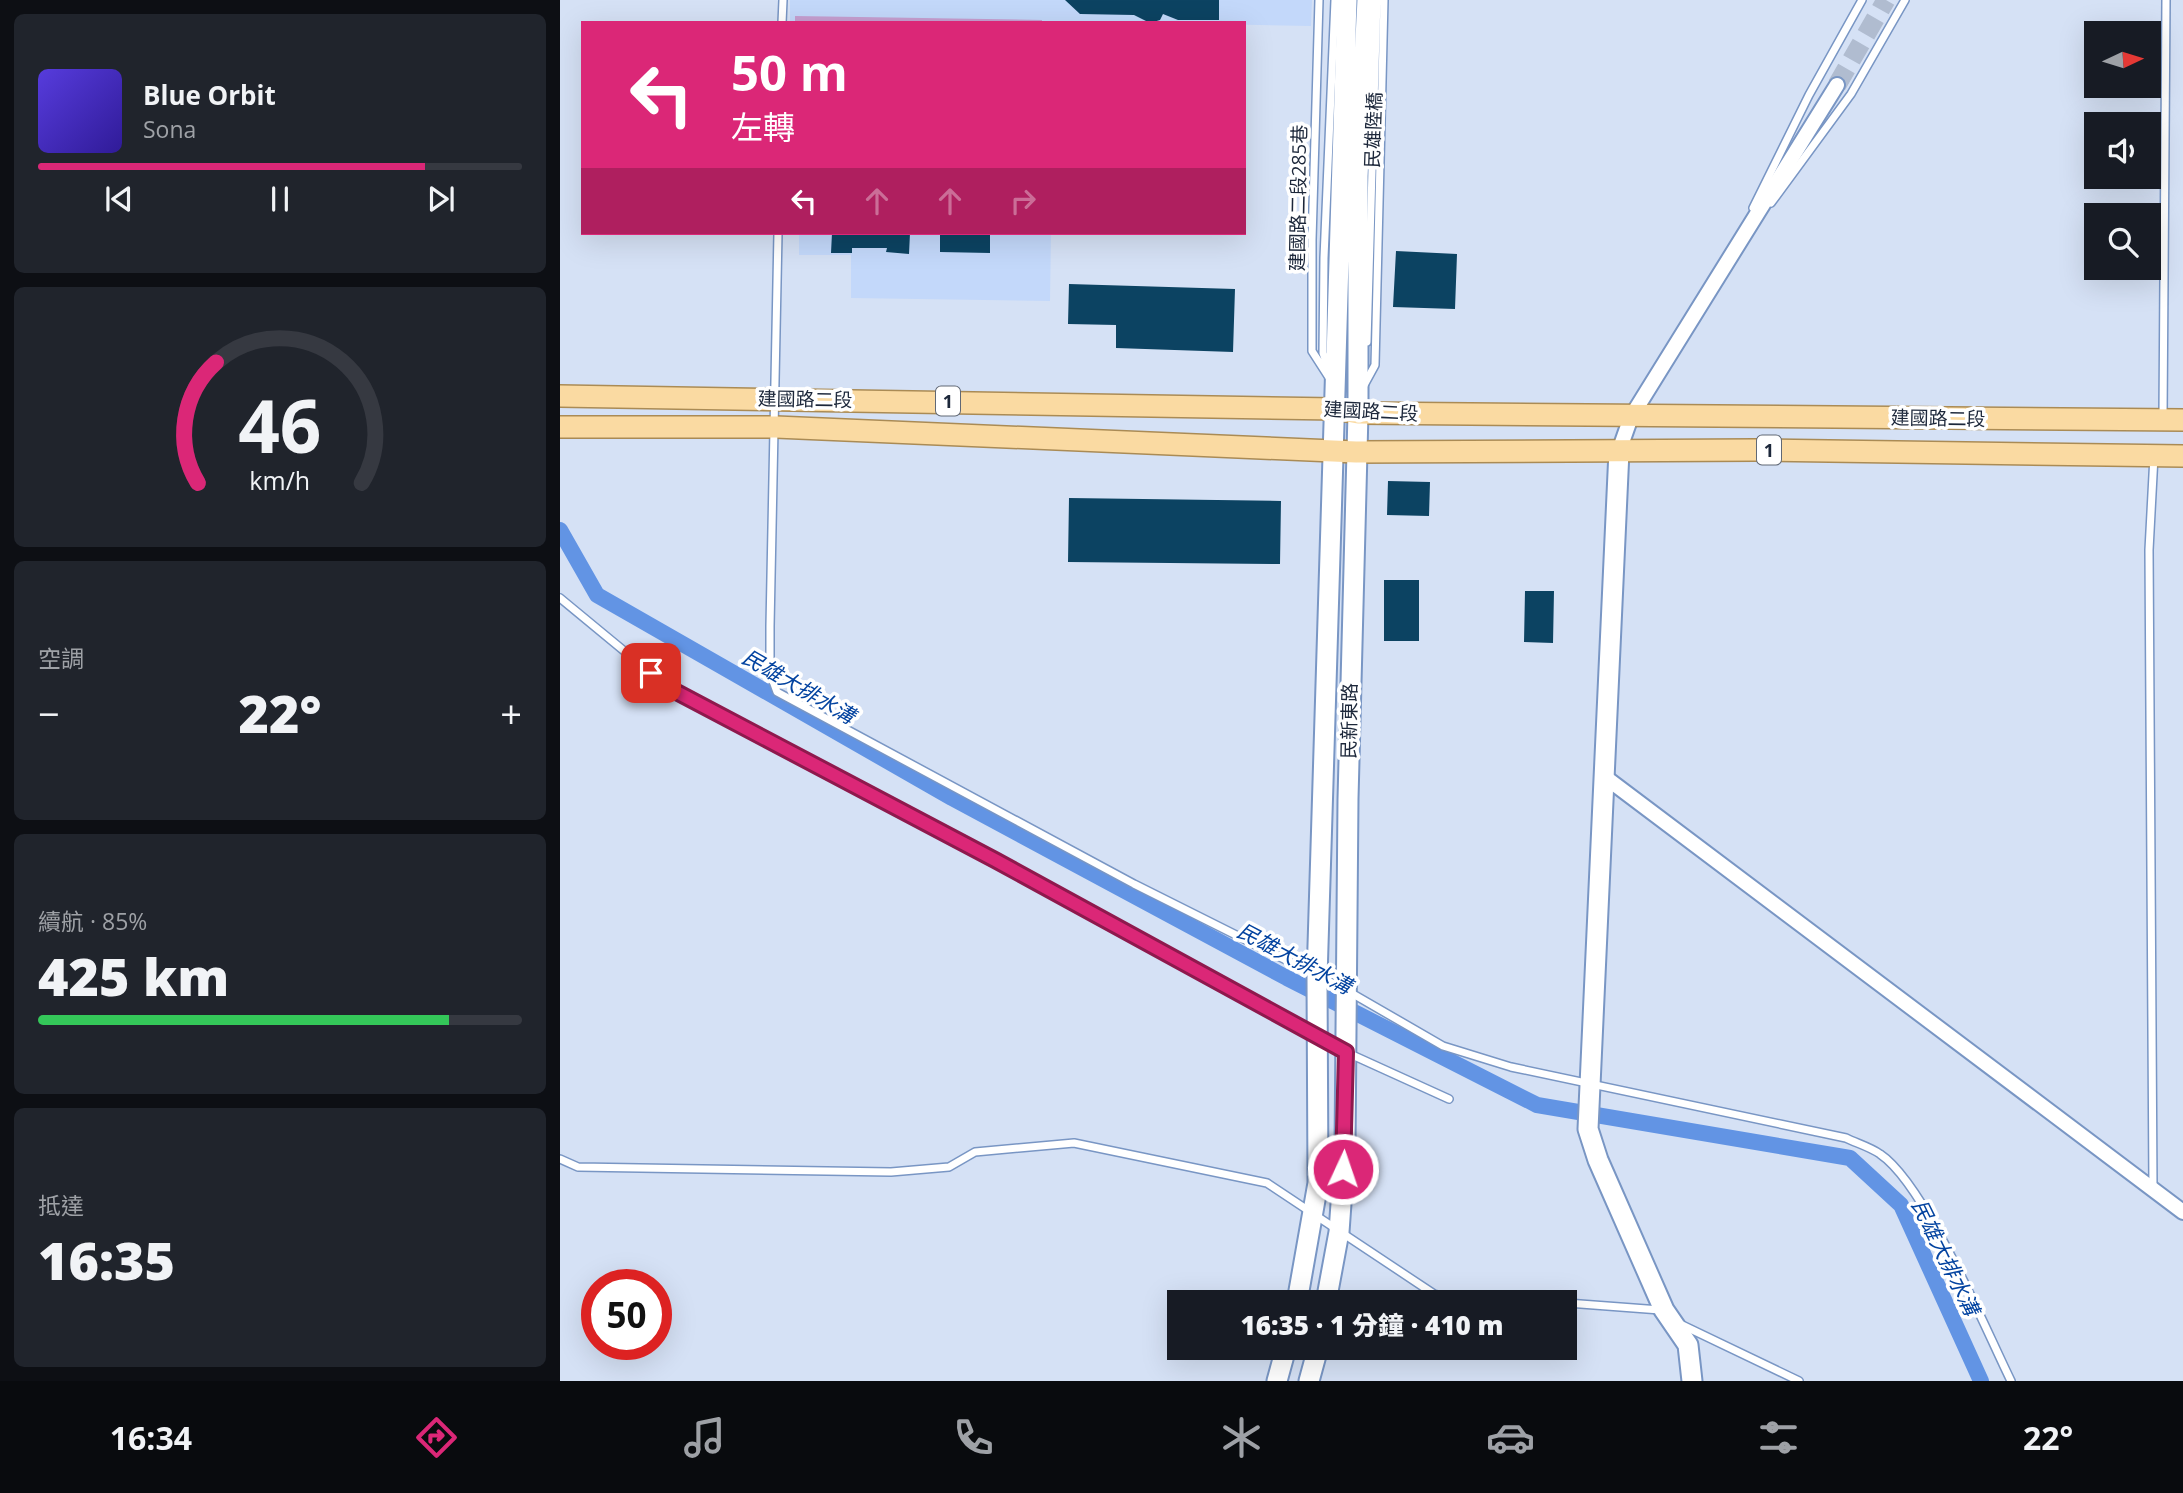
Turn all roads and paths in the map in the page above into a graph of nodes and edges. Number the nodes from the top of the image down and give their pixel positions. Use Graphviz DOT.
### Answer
graph roads {
  1 [pos="783,0"];
  2 [pos="1319,0"];
  3 [pos="1335,0"];
  4 [pos="1347,0"];
  5 [pos="1367,0"];
  6 [pos="1377,0"];
  7 [pos="1384,0"];
  8 [pos="1862,0"];
  9 [pos="1905,0"];
  10 [pos="2166,0"];
  11 [pos="782,21"];
  12 [pos="1838,85"];
  13 [pos="778,235"];
  14 [pos="1347,259"];
  15 [pos="1726,265"];
  16 [pos="560,396"];
  17 [pos="774,398"];
  18 [pos="1336,399"];
  19 [pos="1358,405"];
  20 [pos="1631,417"];
  21 [pos="2173,420"];
  22 [pos="776,427"];
  23 [pos="561,428"];
  24 [pos="1332,449"];
  25 [pos="1619,451"];
  26 [pos="1356,452"];
  27 [pos="2154,456"];
  28 [pos="2183,456"];
  29 [pos="560,598"];
  30 [pos="1605,778"];
  31 [pos="1317,978"];
  32 [pos="1346,990"];
  33 [pos="1317,1039"];
  34 [pos="1346,1052"];
  35 [pos="1591,1083"];
  36 [pos="1449,1099"];
  37 [pos="560,1159"];
  38 [pos="2153,1189"];
  39 [pos="2183,1212"];
  40 [pos="1314,1213"];
  41 [pos="1339,1232"];
  42 [pos="1299,1290"];
  43 [pos="1328,1290"];
  44 [pos="1428,1290"];
  45 [pos="1577,1306"];
  46 [pos="1667,1315"];
  47 [pos="1283,1360"];
  48 [pos="1315,1360"];
  49 [pos="1277,1381"];
  50 [pos="1309,1381"];
  51 [pos="1692,1381"];
  52 [pos="1799,1381"];
  53 [pos="2011,1381"];
  1 -- 11 [label="lane"];
  2 -- 18 [label="lane, 建國路二段285巷"];
  3 -- 14 [label="lane"];
  4 -- 14 [label="main road, 民雄陸橋"];
  5 -- 14 [label="main road, 民雄陸橋"];
  6 -- 14 [label="lane, 民雄陸橋"];
  7 -- 19 [label="lane"];
  8 -- 15 [label="lane"];
  9 -- 15 [label="lane"];
  10 -- 21 [label="lane"];
  12 -- 15 [label="street"];
  13 -- 17 [label="lane"];
  14 -- 18 [label="main road, 民新東路"];
  14 -- 19 [label="main road, 民新東路"];
  15 -- 20 [label="street"];
  16 -- 17 [label="main road, 建國路二段 / 1"];
  17 -- 18 [label="main road, 建國路二段 / 1"];
  17 -- 22 [label="lane"];
  18 -- 19 [label="main road, 建國路二段 / 1"];
  18 -- 24 [label="main road, 民新東路"];
  19 -- 20 [label="main road, 建國路二段 / 1"];
  19 -- 26 [label="main road, 民新東路"];
  20 -- 21 [label="main road, 建國路二段 / 1"];
  20 -- 25 [label="street"];
  22 -- 23 [label="main road, 建國路二段 / 1"];
  22 -- 24 [label="main road, 建國路二段 / 1"];
  22 -- 31 [label="lane"];
  24 -- 26 [label="main road, 建國路二段 / 1"];
  24 -- 31 [label="main road, 民新東路"];
  25 -- 26 [label="main road, 建國路二段 / 1"];
  25 -- 27 [label="main road, 建國路二段 / 1"];
  25 -- 30 [label="main road"];
  26 -- 32 [label="main road, 民新東路"];
  27 -- 28 [label="main road, 建國路二段 / 1"];
  27 -- 38 [label="lane"];
  29 -- 33 [label="lane"];
  30 -- 35 [label="main road"];
  30 -- 38 [label="street"];
  31 -- 32 [label="lane"];
  31 -- 33 [label="main road, 民新東路"];
  32 -- 34 [label="main road, 民新東路"];
  32 -- 35 [label="lane"];
  33 -- 34 [label="lane"];
  33 -- 40 [label="main road"];
  34 -- 36 [label="lane"];
  34 -- 41 [label="main road"];
  35 -- 46 [label="main road"];
  35 -- 53 [label="lane"];
  37 -- 40 [label="lane"];
  38 -- 39 [label="street"];
  40 -- 41 [label="lane"];
  40 -- 42 [label="main road"];
  41 -- 43 [label="main road"];
  41 -- 44 [label="lane"];
  45 -- 46 [label="lane"];
  46 -- 51 [label="main road"];
  46 -- 52 [label="lane"];
  47 -- 49 [label="main road"];
  48 -- 50 [label="main road"];
}
